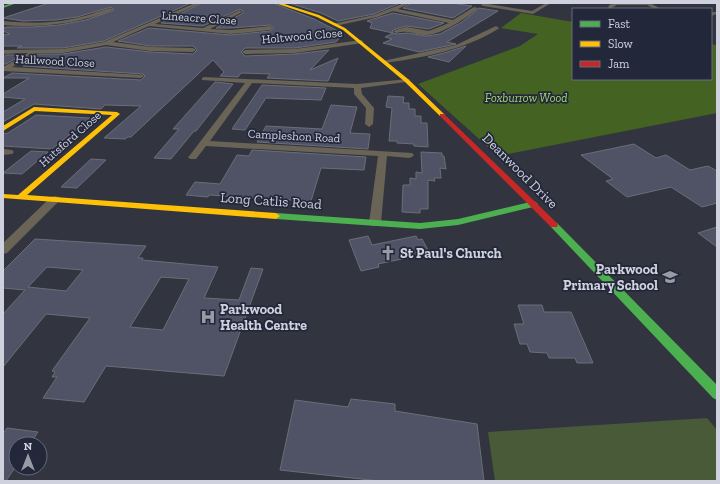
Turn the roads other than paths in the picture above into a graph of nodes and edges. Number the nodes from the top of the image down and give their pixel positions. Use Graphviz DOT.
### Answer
graph roads {
  1 [pos="15,3"];
  2 [pos="199,3"];
  3 [pos="277,3"];
  4 [pos="408,3"];
  5 [pos="486,3"];
  6 [pos="549,3"];
  7 [pos="647,3"];
  8 [pos="3,6"];
  9 [pos="476,8"];
  10 [pos="610,8"];
  11 [pos="657,8"];
  12 [pos="111,9"];
  13 [pos="392,10"];
  14 [pos="240,11"];
  15 [pos="454,22"];
  16 [pos="3,23"];
  17 [pos="335,24"];
  18 [pos="149,25"];
  19 [pos="270,28"];
  20 [pos="496,28"];
  21 [pos="203,30"];
  22 [pos="396,31"];
  23 [pos="361,42"];
  24 [pos="106,43"];
  25 [pos="193,50"];
  26 [pos="36,51"];
  27 [pos="3,52"];
  28 [pos="245,52"];
  29 [pos="386,61"];
  30 [pos="141,76"];
  31 [pos="204,79"];
  32 [pos="406,80"];
  33 [pos="250,81"];
  34 [pos="357,86"];
  35 [pos="369,124"];
  36 [pos="3,129"];
  37 [pos="204,143"];
  38 [pos="383,154"];
  39 [pos="409,155"];
  40 [pos="193,157"];
  41 [pos="3,196"];
  42 [pos="20,197"];
  43 [pos="56,200"];
  44 [pos="534,204"];
  45 [pos="376,223"];
  46 [pos="3,250"];
  47 [pos="717,394"];
  1 -- 8 [label="street"];
  2 -- 18 [label="street"];
  3 -- 17 [label="street, Deanwood Drive"];
  4 -- 13 [label="street"];
  5 -- 6 [label="street"];
  7 -- 10 [label="street"];
  7 -- 11 [label="street"];
  9 -- 15 [label="street"];
  12 -- 16 [label="street"];
  13 -- 15 [label="street"];
  13 -- 17 [label="street"];
  14 -- 21 [label="street"];
  15 -- 22 [label="street"];
  17 -- 23 [label="street, Deanwood Drive"];
  18 -- 21 [label="street, Lineacre Close"];
  18 -- 24 [label="street"];
  19 -- 21 [label="street, Lineacre Close"];
  20 -- 29 [label="street"];
  23 -- 28 [label="street, Holtwood Close"];
  23 -- 29 [label="street, Deanwood Drive"];
  24 -- 25 [label="street"];
  24 -- 26 [label="street"];
  26 -- 27 [label="street"];
  26 -- 30 [label="street, Hallwood Close"];
  29 -- 32 [label="street, Deanwood Drive"];
  31 -- 33 [label="street"];
  32 -- 34 [label="street"];
  32 -- 44 [label="street, Deanwood Drive"];
  33 -- 34 [label="street"];
  33 -- 37 [label="street"];
  34 -- 35 [label="street"];
  36 -- 42 [label="street, Hutsford Close"];
  37 -- 38 [label="street, Campleshon Road"];
  37 -- 40 [label="street"];
  38 -- 39 [label="street, Campleshon Road"];
  38 -- 45 [label="street"];
  41 -- 42 [label="street, Long Catlis Road"];
  42 -- 43 [label="street, Long Catlis Road"];
  43 -- 45 [label="street, Long Catlis Road"];
  43 -- 46 [label="street"];
  44 -- 45 [label="street, Long Catlis Road"];
  44 -- 47 [label="street, Deanwood Drive"];
}
